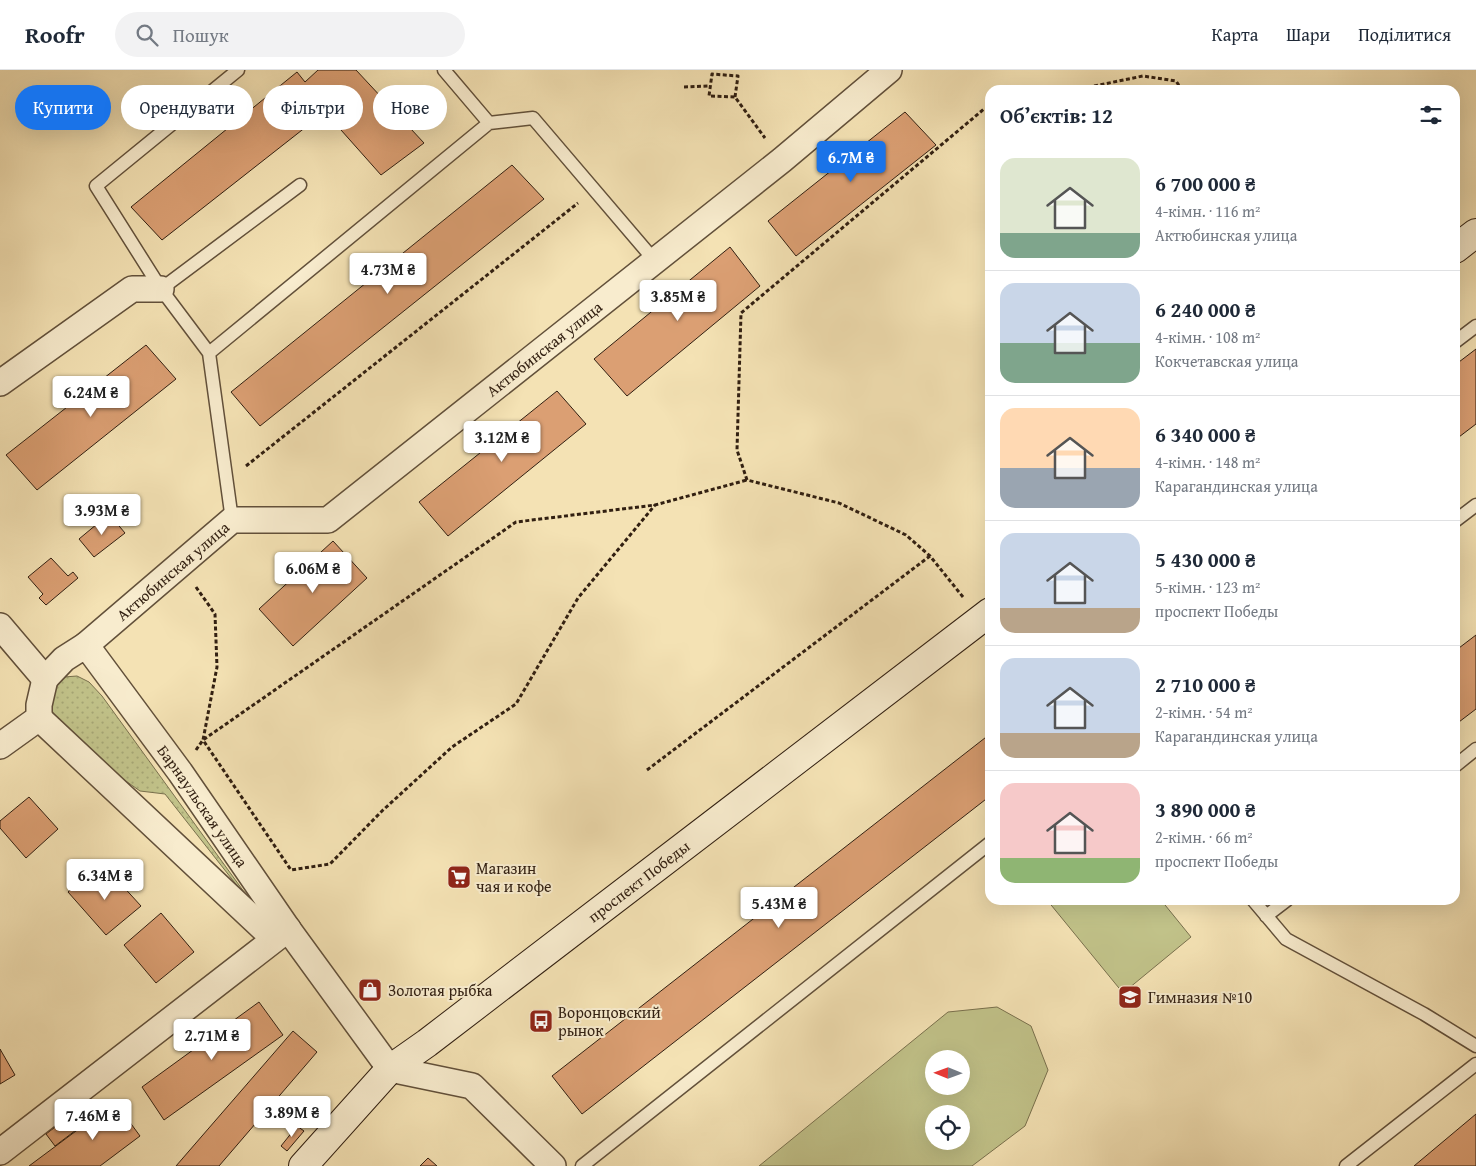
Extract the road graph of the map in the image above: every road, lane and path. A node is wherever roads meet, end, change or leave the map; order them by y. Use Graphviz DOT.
graph roads {
  1 [pos="238,70"];
  2 [pos="444,70"];
  3 [pos="724,70"];
  4 [pos="889,70"];
  5 [pos="724,75"];
  6 [pos="1099,85"];
  7 [pos="1179,85"];
  8 [pos="684,86"];
  9 [pos="710,86"];
  10 [pos="735,97"];
  11 [pos="985,109"];
  12 [pos="489,123"];
  13 [pos="782,160"];
  14 [pos="300,185"];
  15 [pos="594,190"];
  16 [pos="1476,232"];
  17 [pos="1460,245"];
  18 [pos="655,261"];
  19 [pos="161,289"];
  20 [pos="1476,326"];
  21 [pos="1460,338"];
  22 [pos="209,353"];
  23 [pos="0,383"];
  24 [pos="747,480"];
  25 [pos="227,482"];
  26 [pos="1476,504"];
  27 [pos="655,505"];
  28 [pos="1460,517"];
  29 [pos="232,520"];
  30 [pos="930,556"];
  31 [pos="181,565"];
  32 [pos="985,616"];
  33 [pos="0,626"];
  34 [pos="86,645"];
  35 [pos="45,678"];
  36 [pos="39,718"];
  37 [pos="203,740"];
  38 [pos="0,746"];
  39 [pos="1476,749"];
  40 [pos="1460,762"];
  41 [pos="647,770"];
  42 [pos="180,772"];
  43 [pos="985,847"];
  44 [pos="1257,905"];
  45 [pos="1280,905"];
  46 [pos="1266,916"];
  47 [pos="288,929"];
  48 [pos="1476,1046"];
  49 [pos="1476,1064"];
  50 [pos="390,1069"];
  51 [pos="0,1152"];
  52 [pos="303,1166"];
  53 [pos="553,1166"];
  54 [pos="582,1166"];
  55 [pos="1346,1166"];
  1 -- 19 [label="lane"];
  2 -- 12 [label="lane"];
  3 -- 5 [label="path"];
  4 -- 13 [label="street, Актюбинская улица"];
  5 -- 9 [label="path"];
  5 -- 10 [label="path"];
  6 -- 7 [label="path"];
  8 -- 9 [label="path"];
  9 -- 10 [label="path"];
  10 -- 13 [label="path"];
  11 -- 24 [label="path"];
  12 -- 15 [label="lane"];
  12 -- 22 [label="lane"];
  13 -- 18 [label="street, Актюбинская улица"];
  14 -- 19 [label="lane"];
  15 -- 18 [label="lane"];
  15 -- 25 [label="path"];
  16 -- 17 [label="street"];
  18 -- 29 [label="street, Актюбинская улица"];
  19 -- 22 [label="lane"];
  19 -- 23 [label="street"];
  20 -- 21 [label="lane"];
  22 -- 25 [label="lane"];
  24 -- 27 [label="path"];
  24 -- 30 [label="path"];
  25 -- 29 [label="lane"];
  26 -- 28 [label="lane"];
  27 -- 37 [label="path"];
  27 -- 37 [label="path"];
  29 -- 31 [label="street, Актюбинская улица"];
  30 -- 32 [label="path"];
  30 -- 41 [label="path"];
  31 -- 34 [label="street, Актюбинская улица"];
  31 -- 37 [label="path"];
  32 -- 50 [label="street, проспект Победы"];
  33 -- 35 [label="street"];
  34 -- 35 [label="street"];
  34 -- 42 [label="street, Барнаульская улица"];
  35 -- 36 [label="street"];
  36 -- 38 [label="street"];
  36 -- 47 [label="street"];
  37 -- 42 [label="path"];
  39 -- 40 [label="lane"];
  42 -- 47 [label="street, Барнаульская улица"];
  43 -- 54 [label="lane"];
  44 -- 46 [label="lane"];
  45 -- 46 [label="lane"];
  46 -- 48 [label="lane"];
  47 -- 50 [label="street, Барнаульская улица"];
  47 -- 51 [label="street"];
  49 -- 55 [label="lane"];
  50 -- 52 [label="street, проспект Победы"];
  50 -- 53 [label="street"];
}
